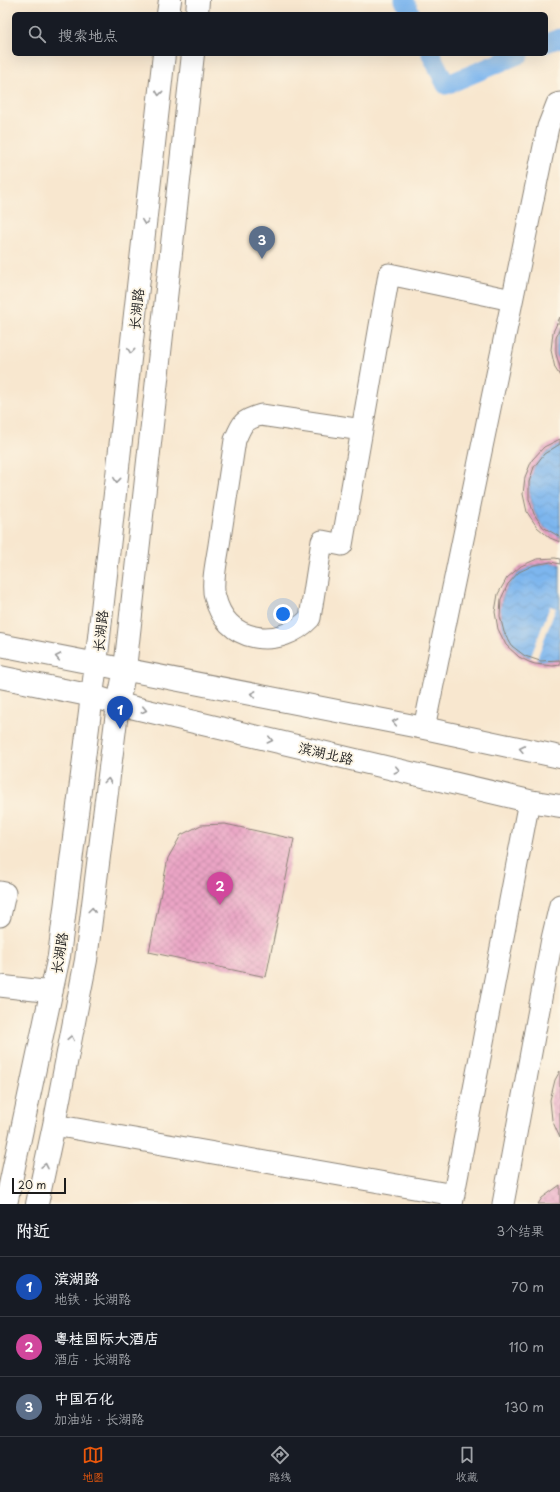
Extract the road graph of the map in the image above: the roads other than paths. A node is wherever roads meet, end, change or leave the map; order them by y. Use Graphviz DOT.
graph roads {
  1 [pos="170,0"];
  2 [pos="198,0"];
  3 [pos="168,12"];
  4 [pos="197,12"];
  5 [pos="164,56"];
  6 [pos="193,56"];
  7 [pos="560,103"];
  8 [pos="512,300"];
  9 [pos="362,430"];
  10 [pos="0,645"];
  11 [pos="96,664"];
  12 [pos="125,669"];
  13 [pos="0,677"];
  14 [pos="93,696"];
  15 [pos="118,704"];
  16 [pos="424,728"];
  17 [pos="560,757"];
  18 [pos="529,801"];
  19 [pos="560,806"];
  20 [pos="0,892"];
  21 [pos="560,904"];
  22 [pos="0,916"];
  23 [pos="556,940"];
  24 [pos="0,986"];
  25 [pos="52,992"];
  26 [pos="54,1125"];
  27 [pos="453,1200"];
  28 [pos="6,1204"];
  29 [pos="37,1204"];
  30 [pos="503,1204"];
  1 -- 3 [label="main road"];
  2 -- 4 [label="main road"];
  5 -- 11 [label="main road, 长湖路, one-way"];
  6 -- 12 [label="main road, 长湖路"];
  7 -- 8 [label="street"];
  8 -- 9 [label="street"];
  8 -- 16 [label="street"];
  9 -- 9 [label="street"];
  11 -- 10 [label="main road, one-way"];
  11 -- 12 [label="main road"];
  11 -- 14 [label="main road, 长湖路"];
  12 -- 15 [label="main road, 长湖路"];
  16 -- 12 [label="main road, one-way"];
  13 -- 14 [label="main road, 滨湖北路"];
  14 -- 15 [label="main road, 滨湖北路"];
  14 -- 25 [label="main road, 长湖路"];
  15 -- 18 [label="main road, 滨湖北路, one-way"];
  26 -- 15 [label="main road, 长湖路, one-way"];
  17 -- 16 [label="main road, one-way"];
  18 -- 19 [label="main road, 滨湖北路"];
  18 -- 27 [label="street"];
  20 -- 22 [label="street"];
  21 -- 23 [label="street"];
  23 -- 30 [label="street"];
  24 -- 25 [label="street"];
  25 -- 28 [label="main road, 长湖路"];
  26 -- 27 [label="street"];
  29 -- 26 [label="main road, 长湖路, one-way"];
}
